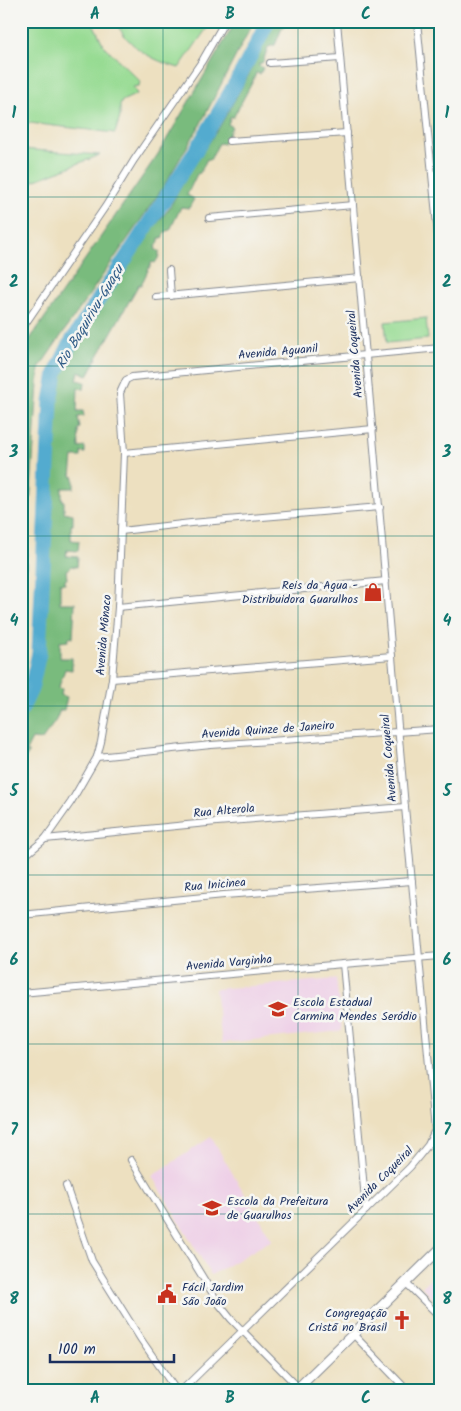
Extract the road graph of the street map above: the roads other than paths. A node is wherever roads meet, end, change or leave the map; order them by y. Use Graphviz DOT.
graph roads {
  1 [pos="224,21"];
  2 [pos="337,21"];
  3 [pos="417,21"];
  4 [pos="340,58"];
  5 [pos="270,63"];
  6 [pos="347,133"];
  7 [pos="229,141"];
  8 [pos="353,205"];
  9 [pos="209,218"];
  10 [pos="440,256"];
  11 [pos="169,270"];
  12 [pos="360,278"];
  13 [pos="171,296"];
  14 [pos="156,297"];
  15 [pos="21,330"];
  16 [pos="440,348"];
  17 [pos="367,355"];
  18 [pos="122,386"];
  19 [pos="374,429"];
  20 [pos="124,453"];
  21 [pos="380,507"];
  22 [pos="121,531"];
  23 [pos="386,581"];
  24 [pos="118,607"];
  25 [pos="392,656"];
  26 [pos="112,679"];
  27 [pos="440,729"];
  28 [pos="398,732"];
  29 [pos="97,757"];
  30 [pos="405,808"];
  31 [pos="45,839"];
  32 [pos="21,859"];
  33 [pos="412,880"];
  34 [pos="21,915"];
  35 [pos="440,956"];
  36 [pos="419,958"];
  37 [pos="343,964"];
  38 [pos="21,993"];
  39 [pos="131,1160"];
  40 [pos="66,1186"];
  41 [pos="366,1210"];
  42 [pos="440,1249"];
  43 [pos="406,1283"];
  44 [pos="440,1318"];
  45 [pos="242,1330"];
  46 [pos="353,1334"];
  47 [pos="298,1389"];
  48 [pos="176,1390"];
  49 [pos="182,1390"];
  50 [pos="407,1390"];
  1 -- 15 [label="street"];
  2 -- 4 [label="street, Avenida Coqueiral"];
  3 -- 10 [label="street"];
  4 -- 5 [label="street"];
  4 -- 6 [label="street, Avenida Coqueiral"];
  6 -- 7 [label="street"];
  6 -- 8 [label="street, Avenida Coqueiral"];
  8 -- 9 [label="street"];
  8 -- 12 [label="street, Avenida Coqueiral"];
  11 -- 13 [label="street"];
  12 -- 13 [label="street"];
  12 -- 17 [label="street, Avenida Coqueiral"];
  13 -- 14 [label="street"];
  16 -- 17 [label="street, Avenida Aguanil"];
  17 -- 18 [label="street, Avenida Aguanil"];
  17 -- 19 [label="street, Avenida Coqueiral"];
  18 -- 20 [label="street, Avenida Mônaco"];
  19 -- 20 [label="street"];
  19 -- 21 [label="street, Avenida Coqueiral"];
  20 -- 22 [label="street, Avenida Mônaco"];
  21 -- 22 [label="street"];
  21 -- 23 [label="street, Avenida Coqueiral"];
  22 -- 24 [label="street, Avenida Mônaco"];
  23 -- 24 [label="street"];
  23 -- 25 [label="street, Avenida Coqueiral"];
  24 -- 26 [label="street, Avenida Mônaco"];
  25 -- 26 [label="street"];
  25 -- 28 [label="street, Avenida Coqueiral"];
  26 -- 29 [label="street, Avenida Mônaco"];
  27 -- 28 [label="street, Avenida Quinze de Janeiro"];
  28 -- 29 [label="street, Avenida Quinze de Janeiro"];
  28 -- 30 [label="street, Avenida Coqueiral"];
  29 -- 31 [label="street, Avenida Mônaco"];
  30 -- 31 [label="street, Rua Alterola"];
  30 -- 33 [label="street, Avenida Coqueiral"];
  31 -- 32 [label="street, Avenida Mônaco"];
  33 -- 34 [label="street, Rua Inicinea"];
  33 -- 36 [label="street, Avenida Coqueiral"];
  35 -- 36 [label="street, Avenida Varginha"];
  36 -- 37 [label="street, Avenida Varginha"];
  36 -- 41 [label="street, Avenida Coqueiral"];
  37 -- 38 [label="street, Avenida Varginha"];
  37 -- 41 [label="street"];
  39 -- 45 [label="street"];
  40 -- 48 [label="street"];
  41 -- 45 [label="street, Avenida Coqueiral"];
  42 -- 43 [label="main road"];
  43 -- 44 [label="street"];
  43 -- 46 [label="main road"];
  45 -- 47 [label="street"];
  45 -- 49 [label="street, Avenida Coqueiral"];
  46 -- 47 [label="main road"];
  46 -- 50 [label="street"];
}
